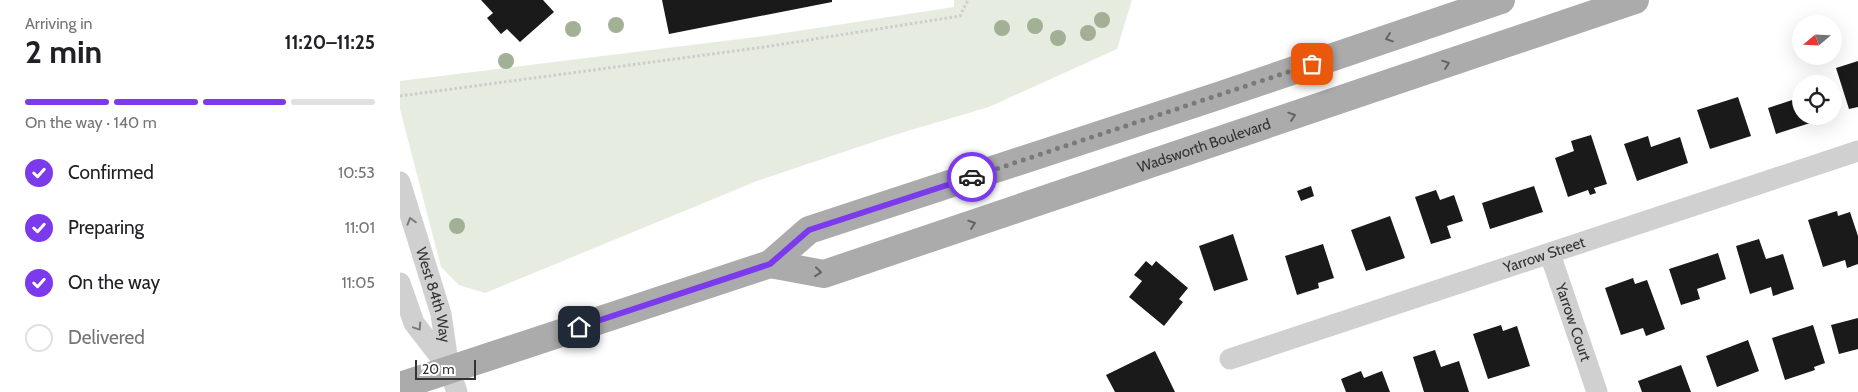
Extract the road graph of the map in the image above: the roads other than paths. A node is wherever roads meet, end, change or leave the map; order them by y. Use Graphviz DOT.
graph roads {
  1 [pos="1501,0"];
  2 [pos="1635,0"];
  3 [pos="1858,151"];
  4 [pos="400,182"];
  5 [pos="1550,254"];
  6 [pos="770,264"];
  7 [pos="400,282"];
  8 [pos="1230,359"];
  9 [pos="453,381"];
  10 [pos="400,386"];
  11 [pos="1597,392"];
  1 -- 6 [label="main road, Wadsworth Boulevard, one-way"];
  6 -- 2 [label="main road, Wadsworth Boulevard, one-way"];
  3 -- 5 [label="street, Yarrow Street"];
  9 -- 4 [label="street, West 84th Way, one-way"];
  5 -- 8 [label="street, Yarrow Street"];
  5 -- 11 [label="street, Yarrow Court"];
  6 -- 9 [label="main road, Wadsworth Boulevard"];
  7 -- 9 [label="street, West 84th Way, one-way"];
  9 -- 10 [label="main road, Wadsworth Boulevard"];
}
